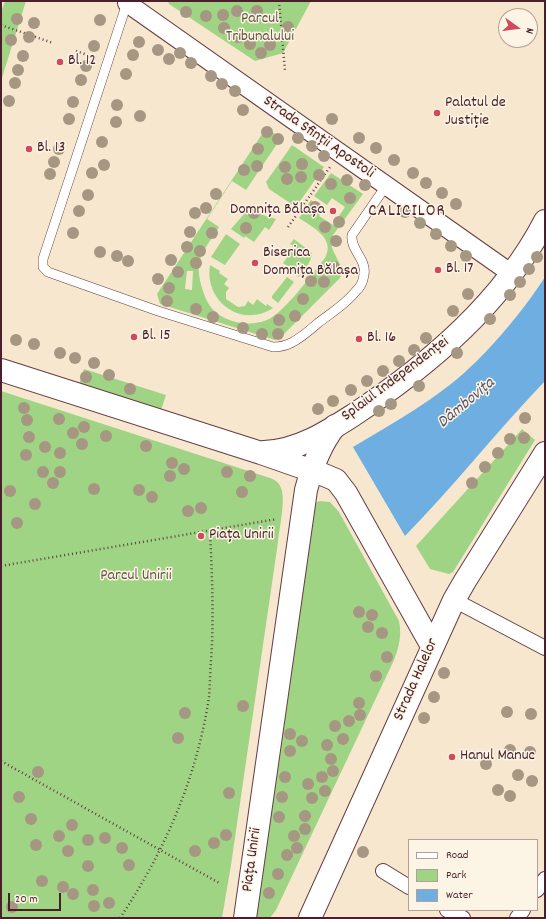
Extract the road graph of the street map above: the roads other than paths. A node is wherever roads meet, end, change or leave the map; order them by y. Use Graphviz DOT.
graph roads {
  1 [pos="127,2"];
  2 [pos="386,186"];
  3 [pos="545,221"];
  4 [pos="512,274"];
  5 [pos="1,370"];
  6 [pos="335,426"];
  7 [pos="260,453"];
  8 [pos="545,453"];
  9 [pos="311,470"];
  10 [pos="454,600"];
  11 [pos="432,646"];
  12 [pos="545,648"];
  13 [pos="383,871"];
  14 [pos="545,879"];
  15 [pos="408,886"];
  16 [pos="538,889"];
  17 [pos="449,911"];
  18 [pos="245,918"];
  19 [pos="310,918"];
  20 [pos="464,918"];
  1 -- 2 [label="street, Strada Sfinții Apostoli"];
  1 -- 2 [label="lane"];
  2 -- 4 [label="street, Strada Sfinții Apostoli"];
  3 -- 4 [label="main road, Splaiul Independenței"];
  4 -- 6 [label="main road, Splaiul Independenței"];
  5 -- 7 [label="main road"];
  6 -- 7 [label="main road, Splaiul Independenței"];
  6 -- 9 [label="main road, Splaiul Independenței"];
  7 -- 9 [label="main road"];
  8 -- 10 [label="main road, Strada Halelor"];
  9 -- 11 [label="main road"];
  9 -- 18 [label="main road, Piața Unirii"];
  10 -- 11 [label="main road, Strada Halelor"];
  10 -- 12 [label="street"];
  11 -- 19 [label="main road, Strada Halelor"];
  13 -- 15 [label="street"];
  14 -- 16 [label="street"];
  17 -- 20 [label="street"];
}
